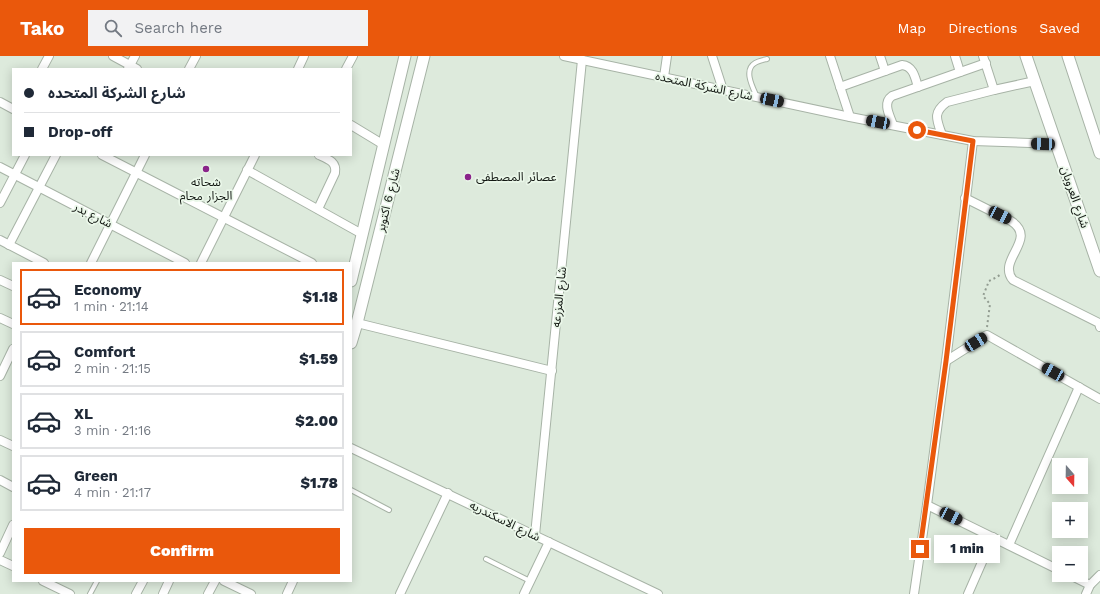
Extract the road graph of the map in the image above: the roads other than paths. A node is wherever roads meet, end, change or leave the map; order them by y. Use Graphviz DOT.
graph roads {
  1 [pos="49,56"];
  2 [pos="113,56"];
  3 [pos="135,56"];
  4 [pos="196,56"];
  5 [pos="304,56"];
  6 [pos="353,56"];
  7 [pos="405,56"];
  8 [pos="424,56"];
  9 [pos="564,56"];
  10 [pos="667,56"];
  11 [pos="712,56"];
  12 [pos="830,56"];
  13 [pos="880,56"];
  14 [pos="955,56"];
  15 [pos="1026,56"];
  16 [pos="1068,56"];
  17 [pos="767,59"];
  18 [pos="582,60"];
  19 [pos="984,60"];
  20 [pos="43,68"];
  21 [pos="132,68"];
  22 [pos="190,68"];
  23 [pos="298,68"];
  24 [pos="347,68"];
  25 [pos="885,71"];
  26 [pos="960,72"];
  27 [pos="664,77"];
  28 [pos="1035,81"];
  29 [pos="840,87"];
  30 [pos="918,87"];
  31 [pos="723,90"];
  32 [pos="994,90"];
  33 [pos="757,97"];
  34 [pos="0,102"];
  35 [pos="12,108"];
  36 [pos="850,117"];
  37 [pos="893,125"];
  38 [pos="352,126"];
  39 [pos="942,135"];
  40 [pos="973,141"];
  41 [pos="1057,144"];
  42 [pos="384,145"];
  43 [pos="1100,153"];
  44 [pos="24,156"];
  45 [pos="55,156"];
  46 [pos="104,156"];
  47 [pos="144,156"];
  48 [pos="254,156"];
  49 [pos="321,156"];
  50 [pos="0,167"];
  51 [pos="247,170"];
  52 [pos="136,173"];
  53 [pos="15,175"];
  54 [pos="39,187"];
  55 [pos="965,198"];
  56 [pos="0,203"];
  57 [pos="318,209"];
  58 [pos="224,218"];
  59 [pos="110,224"];
  60 [pos="362,234"];
  61 [pos="0,240"];
  62 [pos="9,245"];
  63 [pos="42,262"];
  64 [pos="91,262"];
  65 [pos="183,262"];
  66 [pos="202,262"];
  67 [pos="310,262"];
  68 [pos="1100,271"];
  69 [pos="352,276"];
  70 [pos="0,280"];
  71 [pos="12,286"];
  72 [pos="0,318"];
  73 [pos="357,323"];
  74 [pos="12,324"];
  75 [pos="1100,327"];
  76 [pos="352,340"];
  77 [pos="12,351"];
  78 [pos="946,361"];
  79 [pos="552,371"];
  80 [pos="0,376"];
  81 [pos="1079,387"];
  82 [pos="1100,399"];
  83 [pos="0,440"];
  84 [pos="12,446"];
  85 [pos="352,451"];
  86 [pos="0,480"];
  87 [pos="12,486"];
  88 [pos="352,491"];
  89 [pos="448,493"];
  90 [pos="927,505"];
  91 [pos="389,510"];
  92 [pos="535,535"];
  93 [pos="11,537"];
  94 [pos="993,537"];
  95 [pos="549,542"];
  96 [pos="1009,545"];
  97 [pos="0,553"];
  98 [pos="486,559"];
  99 [pos="0,560"];
  100 [pos="12,566"];
  101 [pos="1052,566"];
  102 [pos="1100,574"];
  103 [pos="45,582"];
  104 [pos="96,582"];
  105 [pos="142,582"];
  106 [pos="169,582"];
  107 [pos="214,582"];
  108 [pos="226,582"];
  109 [pos="293,582"];
  110 [pos="530,582"];
  111 [pos="1084,582"];
  112 [pos="1090,585"];
  113 [pos="70,594"];
  114 [pos="90,594"];
  115 [pos="136,594"];
  116 [pos="163,594"];
  117 [pos="208,594"];
  118 [pos="251,594"];
  119 [pos="287,594"];
  120 [pos="400,594"];
  121 [pos="524,594"];
  122 [pos="658,594"];
  123 [pos="914,594"];
  124 [pos="968,594"];
  125 [pos="1086,594"];
  1 -- 20 [label="street"];
  2 -- 21 [label="street"];
  3 -- 21 [label="street"];
  4 -- 22 [label="street"];
  5 -- 23 [label="street"];
  6 -- 24 [label="street"];
  7 -- 42 [label="street, شارع 6 اكتوبر"];
  8 -- 73 [label="street, شارع 6 اكتوبر"];
  9 -- 18 [label="street, شارع الشركة المتحده"];
  10 -- 27 [label="street"];
  11 -- 31 [label="street"];
  12 -- 29 [label="street"];
  13 -- 25 [label="street"];
  14 -- 26 [label="street"];
  15 -- 28 [label="street, شارع العروبان"];
  16 -- 43 [label="street"];
  17 -- 33 [label="lane"];
  18 -- 27 [label="street, شارع الشركة المتحده"];
  18 -- 79 [label="street, شارع المزرعه"];
  19 -- 26 [label="street"];
  19 -- 32 [label="street"];
  25 -- 29 [label="street"];
  25 -- 30 [label="street"];
  26 -- 30 [label="street"];
  27 -- 31 [label="street, شارع الشركة المتحده"];
  28 -- 32 [label="street"];
  28 -- 41 [label="street, شارع العروبان"];
  29 -- 36 [label="street"];
  30 -- 37 [label="street"];
  31 -- 33 [label="street, شارع الشركة المتحده"];
  32 -- 39 [label="street"];
  33 -- 36 [label="street, شارع الشركة المتحده"];
  34 -- 35 [label="street"];
  36 -- 37 [label="street, شارع الشركة المتحده"];
  37 -- 39 [label="street, شارع الشركة المتحده"];
  38 -- 42 [label="street"];
  39 -- 40 [label="street, شارع الشركة المتحده"];
  40 -- 41 [label="street, شارع الشركة المتحده"];
  40 -- 55 [label="street"];
  41 -- 68 [label="street, شارع العروبان"];
  42 -- 60 [label="street, شارع 6 اكتوبر"];
  44 -- 53 [label="street"];
  45 -- 54 [label="street"];
  46 -- 52 [label="street"];
  47 -- 52 [label="street"];
  48 -- 51 [label="street"];
  49 -- 57 [label="street"];
  50 -- 53 [label="street, شارع بدر"];
  51 -- 57 [label="street"];
  51 -- 58 [label="street"];
  52 -- 58 [label="street"];
  52 -- 59 [label="street"];
  53 -- 54 [label="street, شارع بدر"];
  53 -- 56 [label="street"];
  54 -- 59 [label="street, شارع بدر"];
  54 -- 62 [label="street"];
  55 -- 75 [label="street"];
  55 -- 78 [label="street"];
  57 -- 60 [label="street"];
  58 -- 66 [label="street"];
  58 -- 67 [label="street"];
  59 -- 64 [label="street"];
  59 -- 65 [label="street, شارع بدر"];
  60 -- 69 [label="street, شارع 6 اكتوبر"];
  61 -- 62 [label="street"];
  62 -- 63 [label="street"];
  70 -- 71 [label="street"];
  72 -- 74 [label="street"];
  73 -- 76 [label="street, شارع 6 اكتوبر"];
  73 -- 79 [label="street"];
  77 -- 80 [label="street"];
  78 -- 81 [label="street"];
  78 -- 90 [label="street"];
  79 -- 92 [label="street, شارع المزرعه"];
  81 -- 82 [label="street"];
  81 -- 96 [label="street"];
  83 -- 84 [label="street"];
  85 -- 89 [label="street, شارع الاسكندريه"];
  86 -- 87 [label="street"];
  88 -- 91 [label="lane"];
  89 -- 92 [label="street, شارع الاسكندريه"];
  89 -- 120 [label="street"];
  90 -- 94 [label="street"];
  90 -- 123 [label="street"];
  92 -- 95 [label="street, شارع الاسكندريه"];
  93 -- 97 [label="street"];
  94 -- 96 [label="street"];
  94 -- 124 [label="street"];
  95 -- 110 [label="street"];
  95 -- 122 [label="street, شارع الاسكندريه"];
  96 -- 101 [label="street"];
  98 -- 110 [label="lane"];
  99 -- 100 [label="street"];
  102 -- 112 [label="street"];
  103 -- 113 [label="street"];
  104 -- 114 [label="lane"];
  105 -- 115 [label="street"];
  106 -- 116 [label="street"];
  107 -- 117 [label="street"];
  108 -- 118 [label="street"];
  109 -- 119 [label="street"];
  110 -- 121 [label="street"];
  111 -- 112 [label="street"];
  112 -- 125 [label="street"];
}
